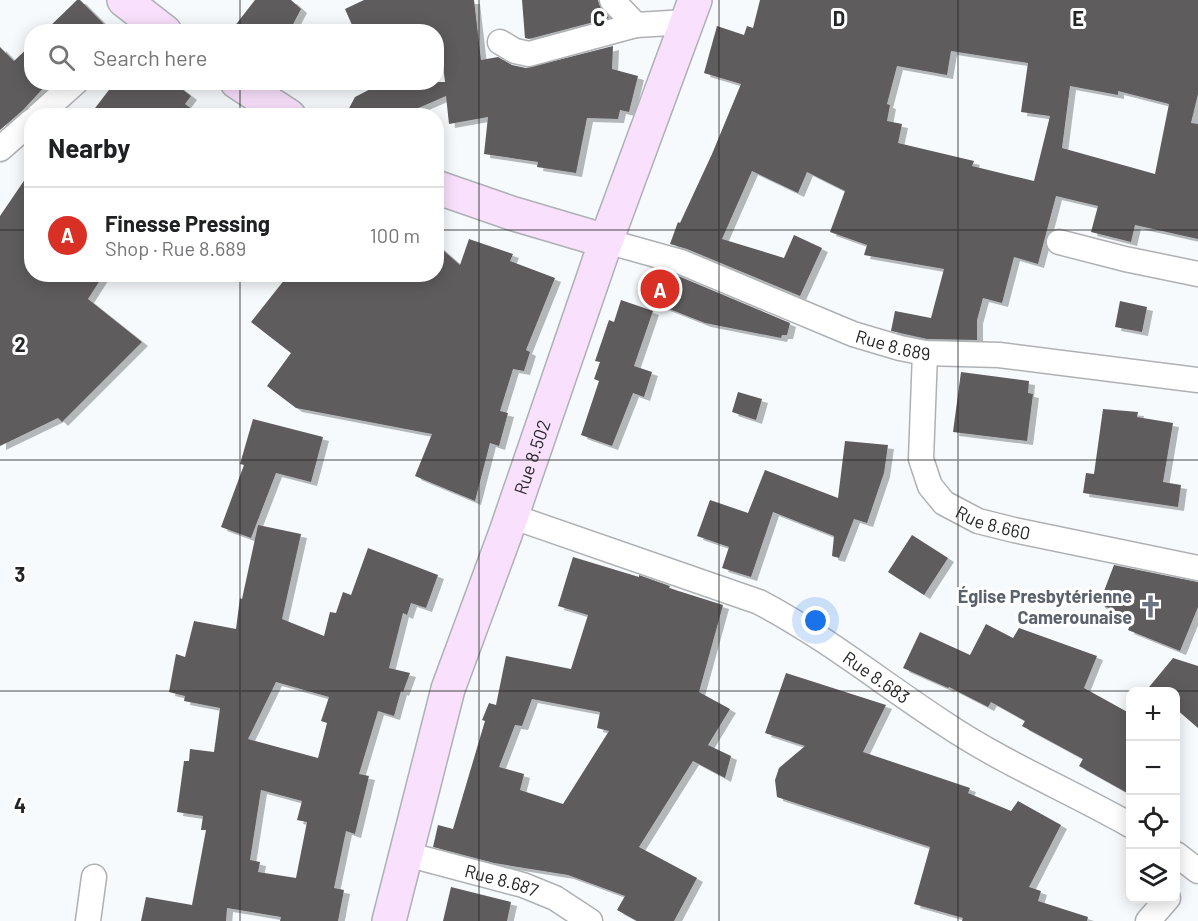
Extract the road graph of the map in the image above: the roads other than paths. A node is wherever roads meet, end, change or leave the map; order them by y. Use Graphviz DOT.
graph roads {
  1 [pos="612,0"];
  2 [pos="691,11"];
  3 [pos="636,25"];
  4 [pos="500,42"];
  5 [pos="67,90"];
  6 [pos="249,90"];
  7 [pos="47,108"];
  8 [pos="277,108"];
  9 [pos="24,128"];
  10 [pos="0,149"];
  11 [pos="444,190"];
  12 [pos="606,241"];
  13 [pos="1059,242"];
  14 [pos="1198,274"];
  15 [pos="925,353"];
  16 [pos="1198,380"];
  17 [pos="511,516"];
  18 [pos="1198,568"];
  19 [pos="1126,822"];
  20 [pos="406,854"];
  21 [pos="1180,857"];
  22 [pos="1198,873"];
  23 [pos="94,878"];
  24 [pos="1180,888"];
  25 [pos="1164,903"];
  26 [pos="88,921"];
  27 [pos="389,921"];
  28 [pos="590,921"];
  29 [pos="1148,921"];
  1 -- 3 [label="street"];
  2 -- 3 [label="street"];
  2 -- 12 [label="main road, Rue 8.502"];
  3 -- 4 [label="street"];
  5 -- 7 [label="street"];
  6 -- 8 [label="main road"];
  9 -- 10 [label="street"];
  11 -- 12 [label="main road"];
  12 -- 15 [label="street, Rue 8.689"];
  12 -- 17 [label="main road, Rue 8.502"];
  13 -- 14 [label="street"];
  15 -- 16 [label="street, Rue 8.689"];
  15 -- 18 [label="street, Rue 8.660"];
  17 -- 19 [label="street, Rue 8.683"];
  17 -- 20 [label="main road, Rue 8.502"];
  20 -- 27 [label="main road, Rue 8.502"];
  20 -- 28 [label="street, Rue 8.687"];
  21 -- 22 [label="street"];
  22 -- 24 [label="street"];
  23 -- 26 [label="street"];
  25 -- 29 [label="street"];
}
